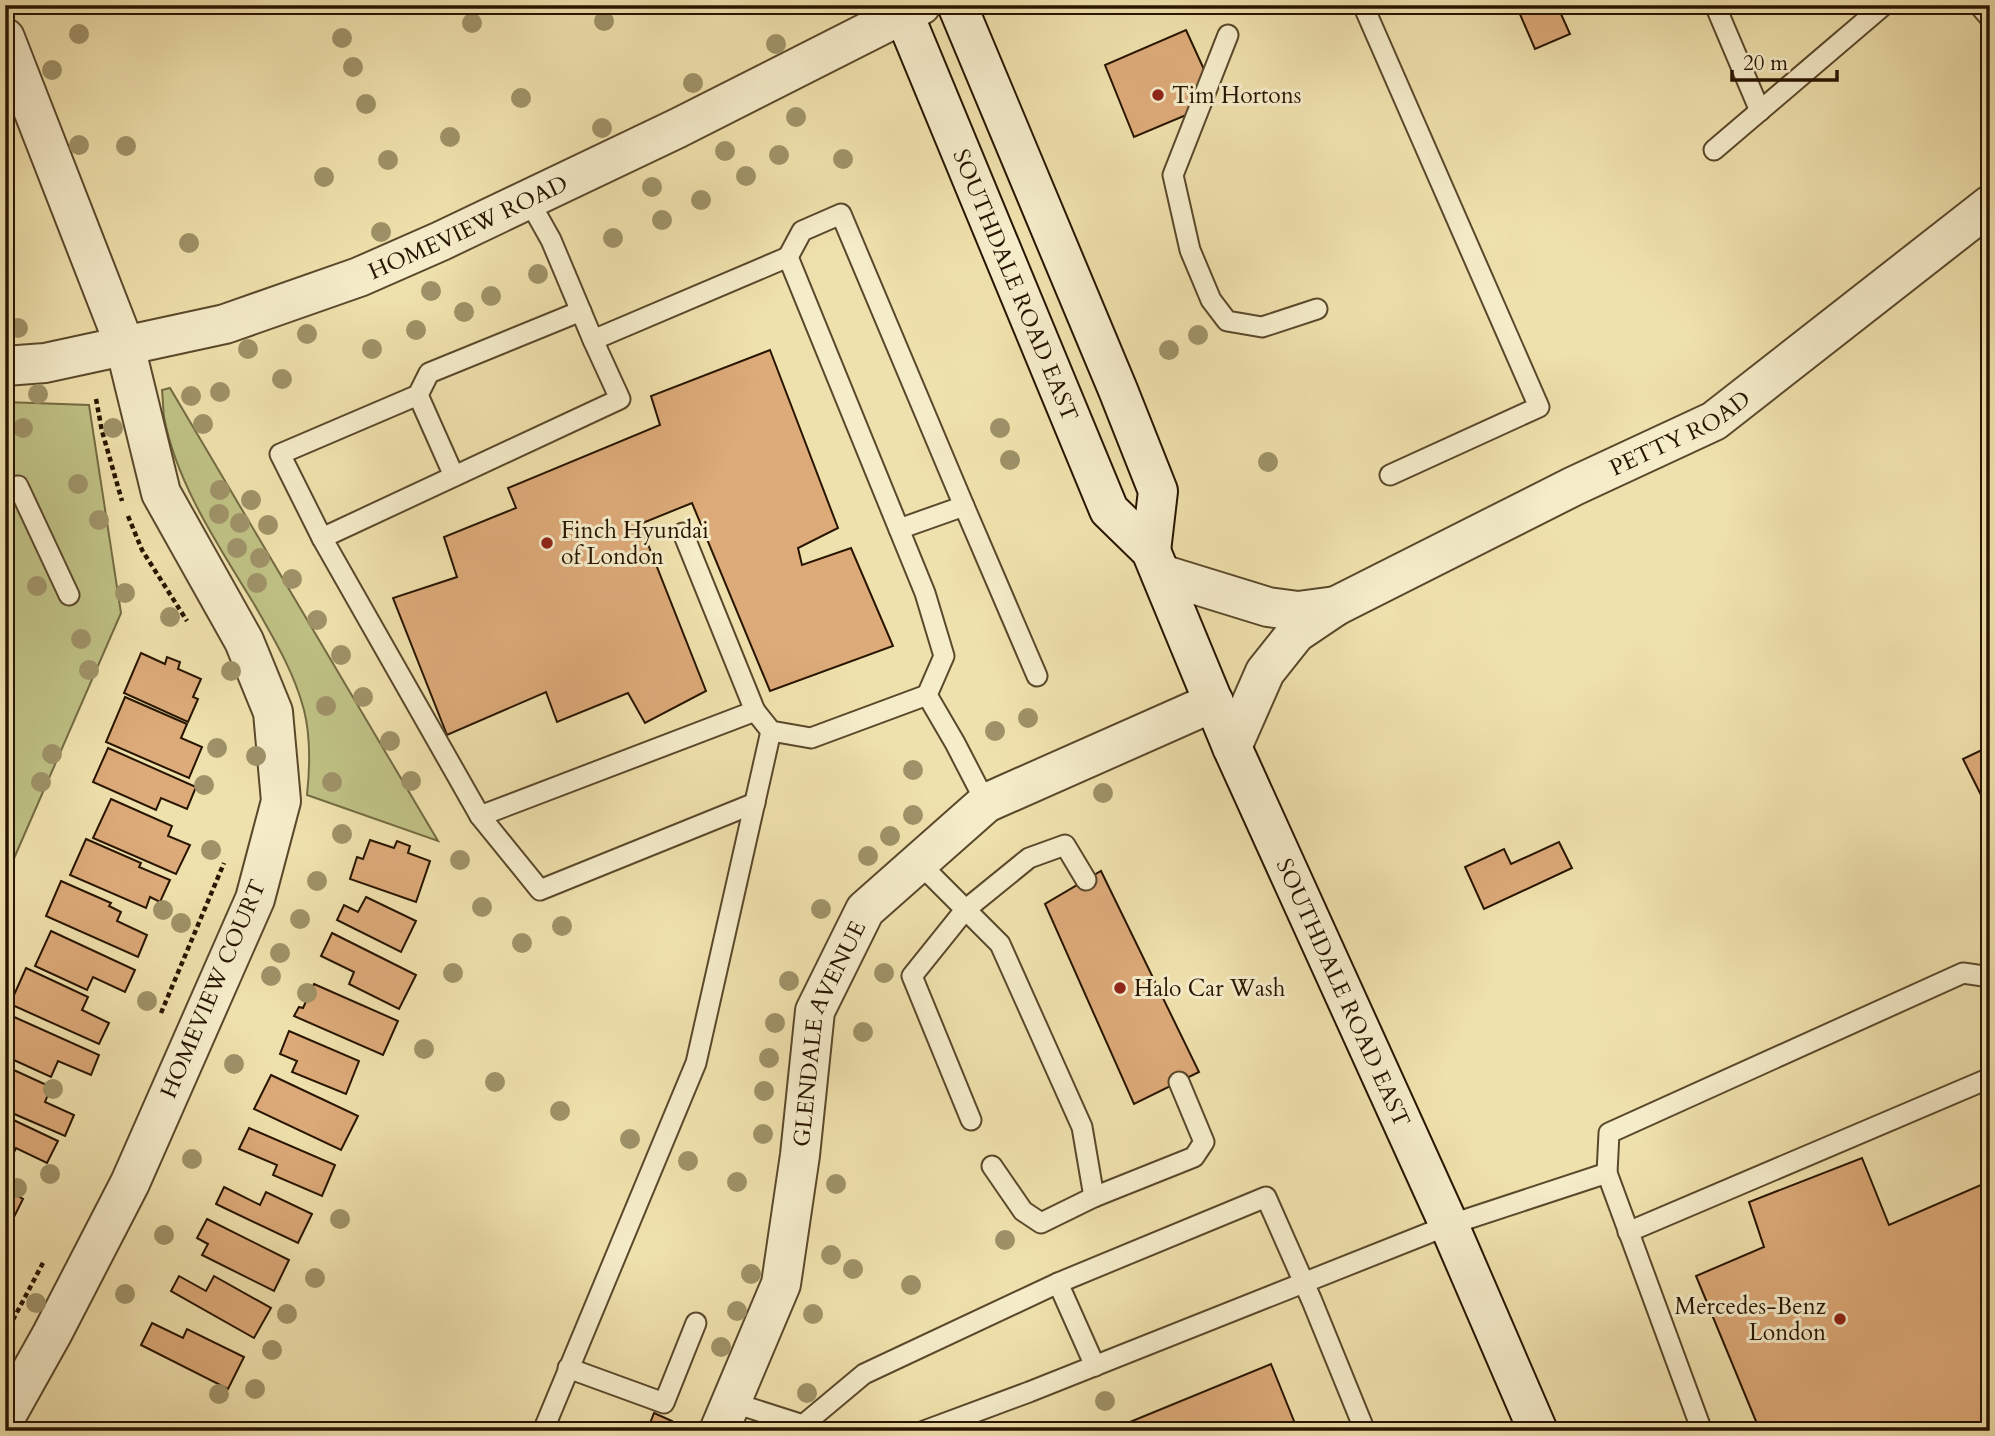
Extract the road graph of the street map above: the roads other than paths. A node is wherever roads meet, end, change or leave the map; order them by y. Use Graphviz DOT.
graph roads {
  1 [pos="957,5"];
  2 [pos="1363,5"];
  3 [pos="1715,5"];
  4 [pos="1884,5"];
  5 [pos="1979,5"];
  6 [pos="908,8"];
  7 [pos="1990,18"];
  8 [pos="1228,35"];
  9 [pos="5,38"];
  10 [pos="1760,111"];
  11 [pos="1714,150"];
  12 [pos="528,199"];
  13 [pos="1990,205"];
  14 [pos="788,257"];
  15 [pos="1317,309"];
  16 [pos="581,311"];
  17 [pos="593,340"];
  18 [pos="125,346"];
  19 [pos="5,366"];
  20 [pos="418,395"];
  21 [pos="1390,475"];
  22 [pos="454,476"];
  23 [pos="5,487"];
  24 [pos="964,506"];
  25 [pos="899,529"];
  26 [pos="683,533"];
  27 [pos="323,538"];
  28 [pos="1156,563"];
  29 [pos="69,595"];
  30 [pos="1336,606"];
  31 [pos="1037,676"];
  32 [pos="927,695"];
  33 [pos="1214,702"];
  34 [pos="755,711"];
  35 [pos="771,731"];
  36 [pos="1232,747"];
  37 [pos="755,803"];
  38 [pos="986,803"];
  39 [pos="480,816"];
  40 [pos="918,862"];
  41 [pos="1086,880"];
  42 [pos="965,910"];
  43 [pos="1990,977"];
  44 [pos="1990,1078"];
  45 [pos="1179,1082"];
  46 [pos="971,1120"];
  47 [pos="992,1166"];
  48 [pos="1607,1173"];
  49 [pos="1094,1197"];
  50 [pos="1449,1225"];
  51 [pos="1628,1232"];
  52 [pos="1058,1283"];
  53 [pos="1304,1283"];
  54 [pos="696,1323"];
  55 [pos="1095,1366"];
  56 [pos="568,1368"];
  57 [pos="725,1417"];
  58 [pos="5,1418"];
  59 [pos="803,1428"];
  60 [pos="542,1431"];
  61 [pos="924,1431"];
  62 [pos="1365,1431"];
  63 [pos="1538,1431"];
  64 [pos="1702,1431"];
  1 -- 28 [label="street, SOUTHDALE ROAD EAST"];
  2 -- 21 [label="lane"];
  3 -- 10 [label="lane"];
  4 -- 10 [label="lane"];
  5 -- 7 [label="lane"];
  6 -- 12 [label="street, HOMEVIEW ROAD"];
  6 -- 28 [label="street, SOUTHDALE ROAD EAST"];
  8 -- 15 [label="lane"];
  9 -- 18 [label="street, HOMEVIEW COURT"];
  10 -- 11 [label="lane"];
  12 -- 16 [label="lane"];
  12 -- 18 [label="street, HOMEVIEW ROAD"];
  13 -- 30 [label="street, PETTY ROAD"];
  14 -- 17 [label="lane"];
  14 -- 24 [label="lane"];
  14 -- 25 [label="lane"];
  16 -- 17 [label="lane"];
  16 -- 20 [label="lane"];
  17 -- 22 [label="lane"];
  18 -- 19 [label="street, HOMEVIEW ROAD"];
  18 -- 58 [label="street, HOMEVIEW COURT"];
  20 -- 22 [label="lane"];
  20 -- 27 [label="lane"];
  22 -- 27 [label="lane"];
  23 -- 29 [label="lane"];
  24 -- 25 [label="lane"];
  24 -- 31 [label="lane"];
  25 -- 32 [label="lane"];
  26 -- 34 [label="lane"];
  27 -- 39 [label="lane"];
  28 -- 30 [label="street, PETTY ROAD"];
  28 -- 33 [label="street, SOUTHDALE ROAD EAST"];
  30 -- 36 [label="street, PETTY ROAD"];
  32 -- 35 [label="lane"];
  32 -- 38 [label="lane"];
  33 -- 36 [label="street, SOUTHDALE ROAD EAST"];
  33 -- 38 [label="street, GLENDALE AVENUE"];
  34 -- 35 [label="lane"];
  34 -- 39 [label="lane"];
  35 -- 37 [label="lane"];
  36 -- 50 [label="street, SOUTHDALE ROAD EAST"];
  37 -- 39 [label="lane"];
  37 -- 56 [label="lane"];
  38 -- 40 [label="street, GLENDALE AVENUE"];
  40 -- 42 [label="lane"];
  40 -- 57 [label="street, GLENDALE AVENUE"];
  41 -- 42 [label="lane"];
  42 -- 46 [label="lane"];
  42 -- 49 [label="lane"];
  43 -- 48 [label="lane"];
  44 -- 51 [label="lane"];
  45 -- 49 [label="lane"];
  47 -- 49 [label="lane"];
  48 -- 50 [label="lane"];
  48 -- 51 [label="lane"];
  50 -- 53 [label="lane"];
  50 -- 63 [label="street, SOUTHDALE ROAD EAST"];
  51 -- 64 [label="lane"];
  52 -- 53 [label="lane"];
  52 -- 55 [label="lane"];
  52 -- 59 [label="lane"];
  53 -- 55 [label="lane"];
  53 -- 62 [label="lane"];
  54 -- 56 [label="lane"];
  55 -- 61 [label="lane"];
  56 -- 60 [label="lane"];
  57 -- 59 [label="lane"];
}
